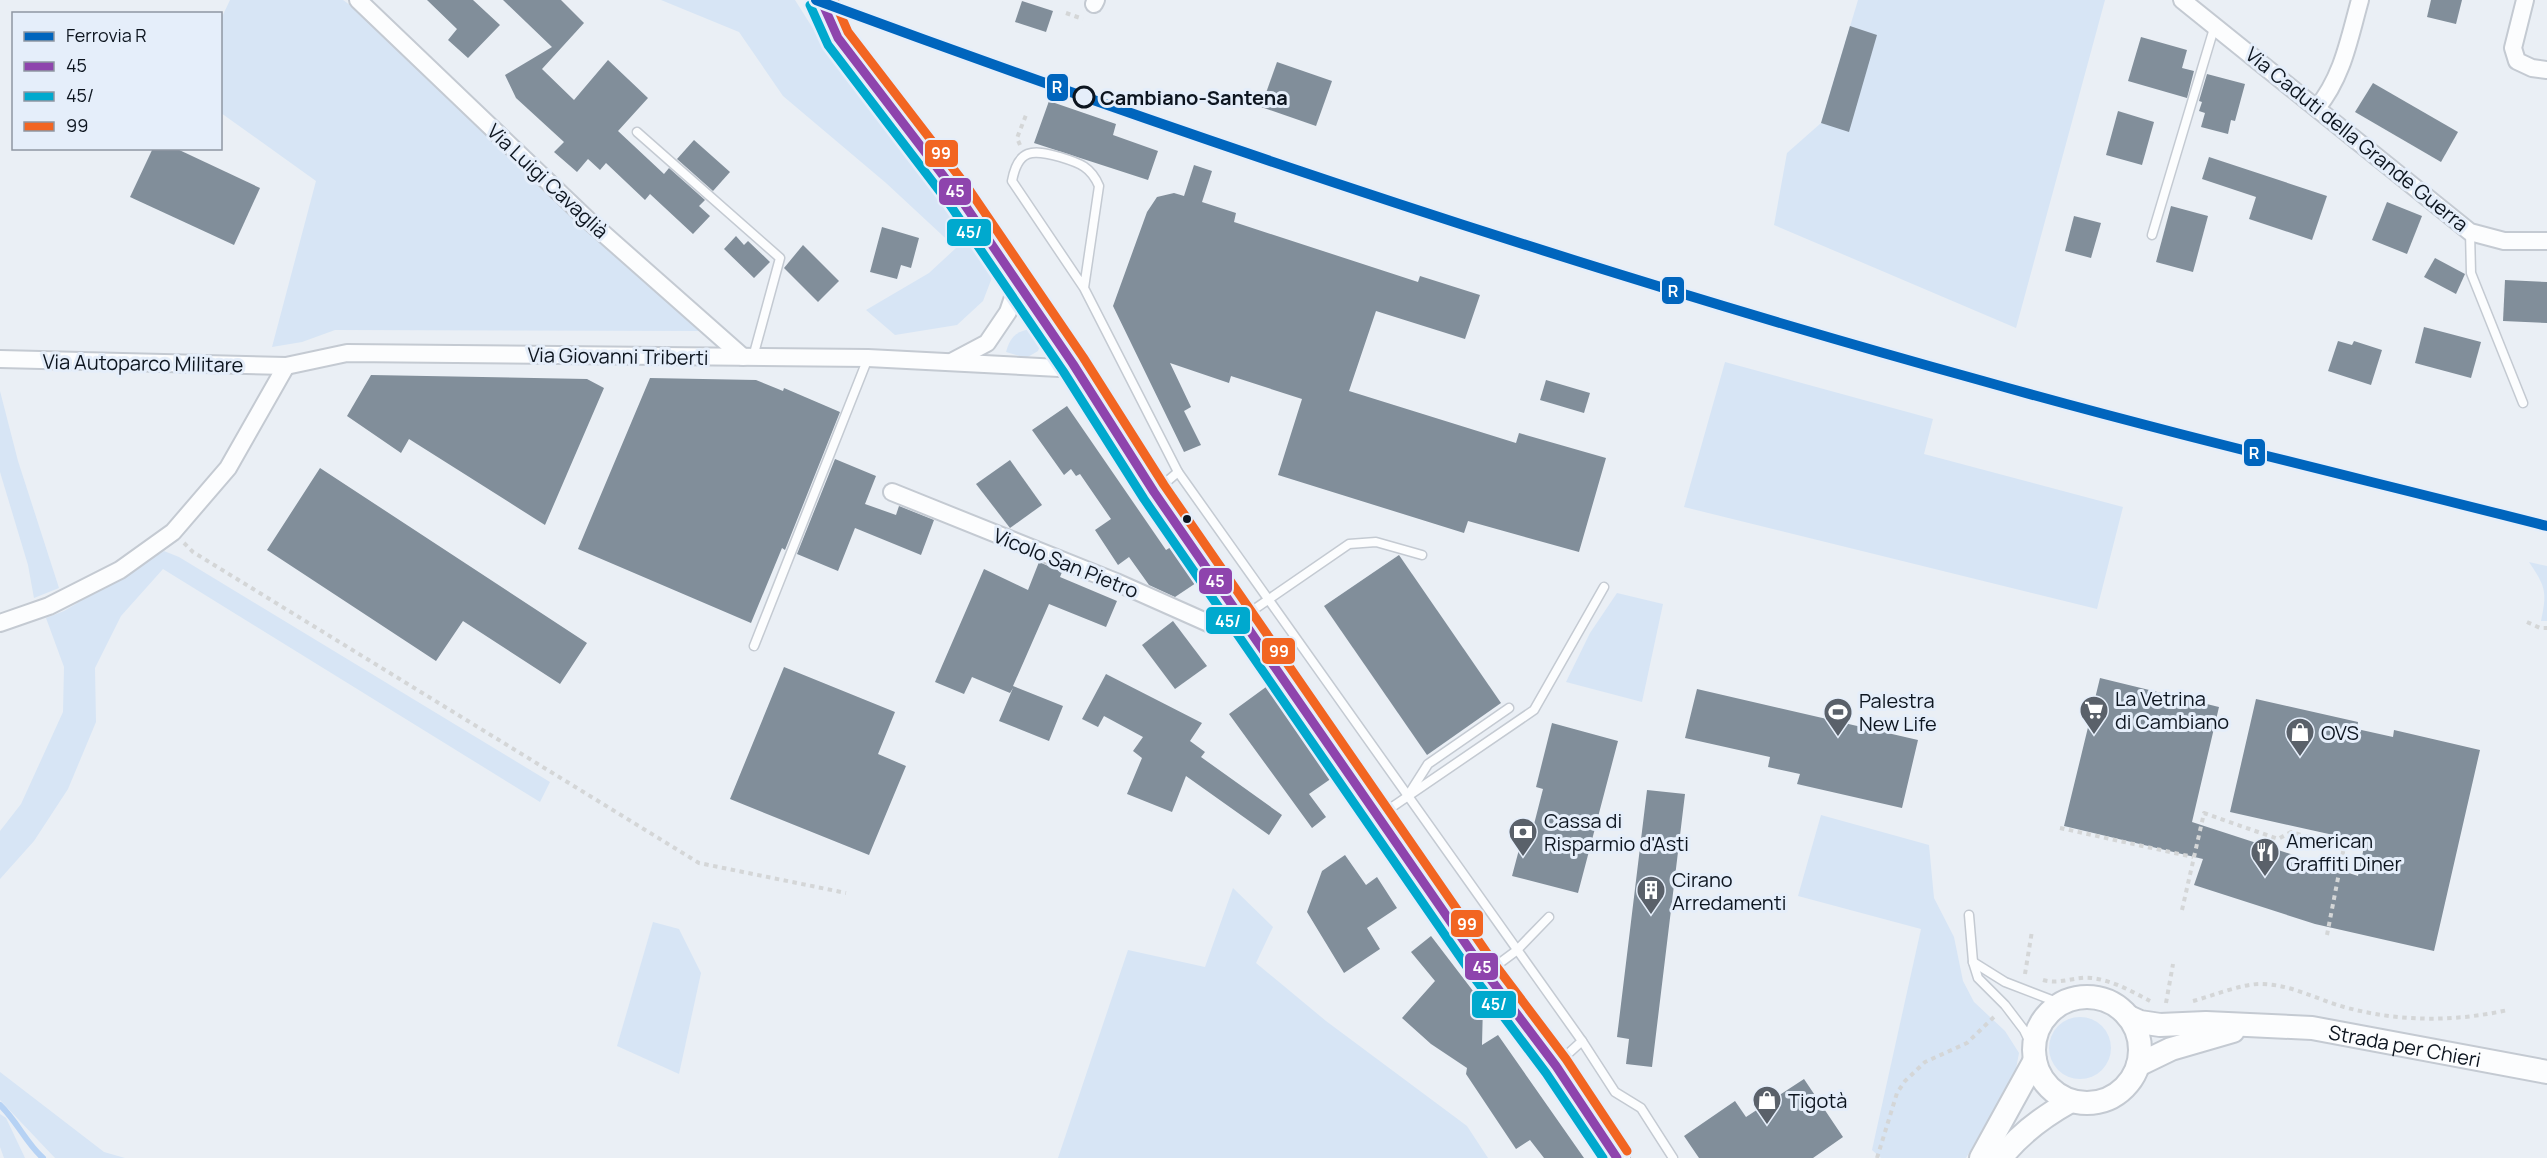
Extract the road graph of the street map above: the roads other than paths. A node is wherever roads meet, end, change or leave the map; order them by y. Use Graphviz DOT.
graph roads {
  1 [pos="358,0"];
  2 [pos="820,0"];
  3 [pos="2182,0"];
  4 [pos="2360,0"];
  5 [pos="2525,0"];
  6 [pos="2215,25"];
  7 [pos="2547,70"];
  8 [pos="2317,108"];
  9 [pos="637,132"];
  10 [pos="2470,232"];
  11 [pos="2152,235"];
  12 [pos="2547,241"];
  13 [pos="1018,283"];
  14 [pos="1084,288"];
  15 [pos="748,357"];
  16 [pos="868,358"];
  17 [pos="0,359"];
  18 [pos="952,361"];
  19 [pos="1073,364"];
  20 [pos="286,366"];
  21 [pos="2523,403"];
  22 [pos="1178,472"];
  23 [pos="892,492"];
  24 [pos="1154,492"];
  25 [pos="1422,555"];
  26 [pos="1604,587"];
  27 [pos="1268,600"];
  28 [pos="1241,618"];
  29 [pos="0,623"];
  30 [pos="754,646"];
  31 [pos="1509,708"];
  32 [pos="1407,797"];
  33 [pos="1378,817"];
  34 [pos="1969,915"];
  35 [pos="1550,917"];
  36 [pos="1516,951"];
  37 [pos="1973,962"];
  38 [pos="1486,973"];
  39 [pos="2062,1004"];
  40 [pos="2129,1017"];
  41 [pos="2261,1025"];
  42 [pos="1582,1041"];
  43 [pos="2034,1056"];
  44 [pos="2138,1065"];
  45 [pos="1556,1066"];
  46 [pos="2547,1072"];
  47 [pos="2071,1101"];
  48 [pos="1617,1158"];
  49 [pos="1673,1158"];
  50 [pos="1981,1158"];
  51 [pos="2001,1158"];
  1 -- 15 [label="street, Via Luigi Cavaglià"];
  2 -- 13 [label="main road"];
  3 -- 6 [label="street, Via Caduti della Grande Guerra"];
  4 -- 8 [label="street"];
  5 -- 7 [label="street"];
  6 -- 8 [label="street, Via Caduti della Grande Guerra"];
  6 -- 11 [label="lane"];
  8 -- 10 [label="street, Via Caduti della Grande Guerra"];
  9 -- 15 [label="lane"];
  10 -- 12 [label="street, Via Caduti della Grande Guerra"];
  10 -- 21 [label="lane"];
  13 -- 18 [label="street, Via Giovanni Triberti"];
  13 -- 19 [label="main road"];
  14 -- 14 [label="lane"];
  14 -- 22 [label="lane"];
  15 -- 16 [label="street, Via Giovanni Triberti"];
  15 -- 20 [label="street, Via Giovanni Triberti"];
  16 -- 18 [label="street, Via Giovanni Triberti"];
  16 -- 30 [label="lane"];
  17 -- 20 [label="street, Via Autoparco Militare"];
  18 -- 19 [label="street, Via Giovanni Triberti"];
  19 -- 24 [label="main road"];
  20 -- 29 [label="street"];
  22 -- 24 [label="lane"];
  22 -- 27 [label="lane"];
  23 -- 28 [label="street, Vicolo San Pietro"];
  24 -- 28 [label="main road"];
  25 -- 27 [label="lane"];
  26 -- 32 [label="lane"];
  27 -- 28 [label="lane"];
  27 -- 32 [label="lane"];
  28 -- 33 [label="main road"];
  31 -- 32 [label="lane"];
  32 -- 33 [label="lane"];
  32 -- 36 [label="lane"];
  33 -- 38 [label="main road"];
  34 -- 37 [label="lane"];
  35 -- 36 [label="lane"];
  36 -- 38 [label="lane"];
  36 -- 42 [label="lane"];
  37 -- 39 [label="lane"];
  37 -- 43 [label="lane"];
  38 -- 45 [label="main road"];
  39 -- 40 [label="main road"];
  39 -- 43 [label="main road"];
  40 -- 41 [label="main road, Strada per Chieri"];
  40 -- 44 [label="main road"];
  41 -- 44 [label="main road, Strada per Chieri"];
  41 -- 46 [label="main road, Strada per Chieri"];
  42 -- 45 [label="lane"];
  42 -- 49 [label="lane"];
  43 -- 47 [label="main road"];
  43 -- 50 [label="main road"];
  44 -- 47 [label="main road"];
  45 -- 48 [label="main road"];
  47 -- 51 [label="main road"];
}
